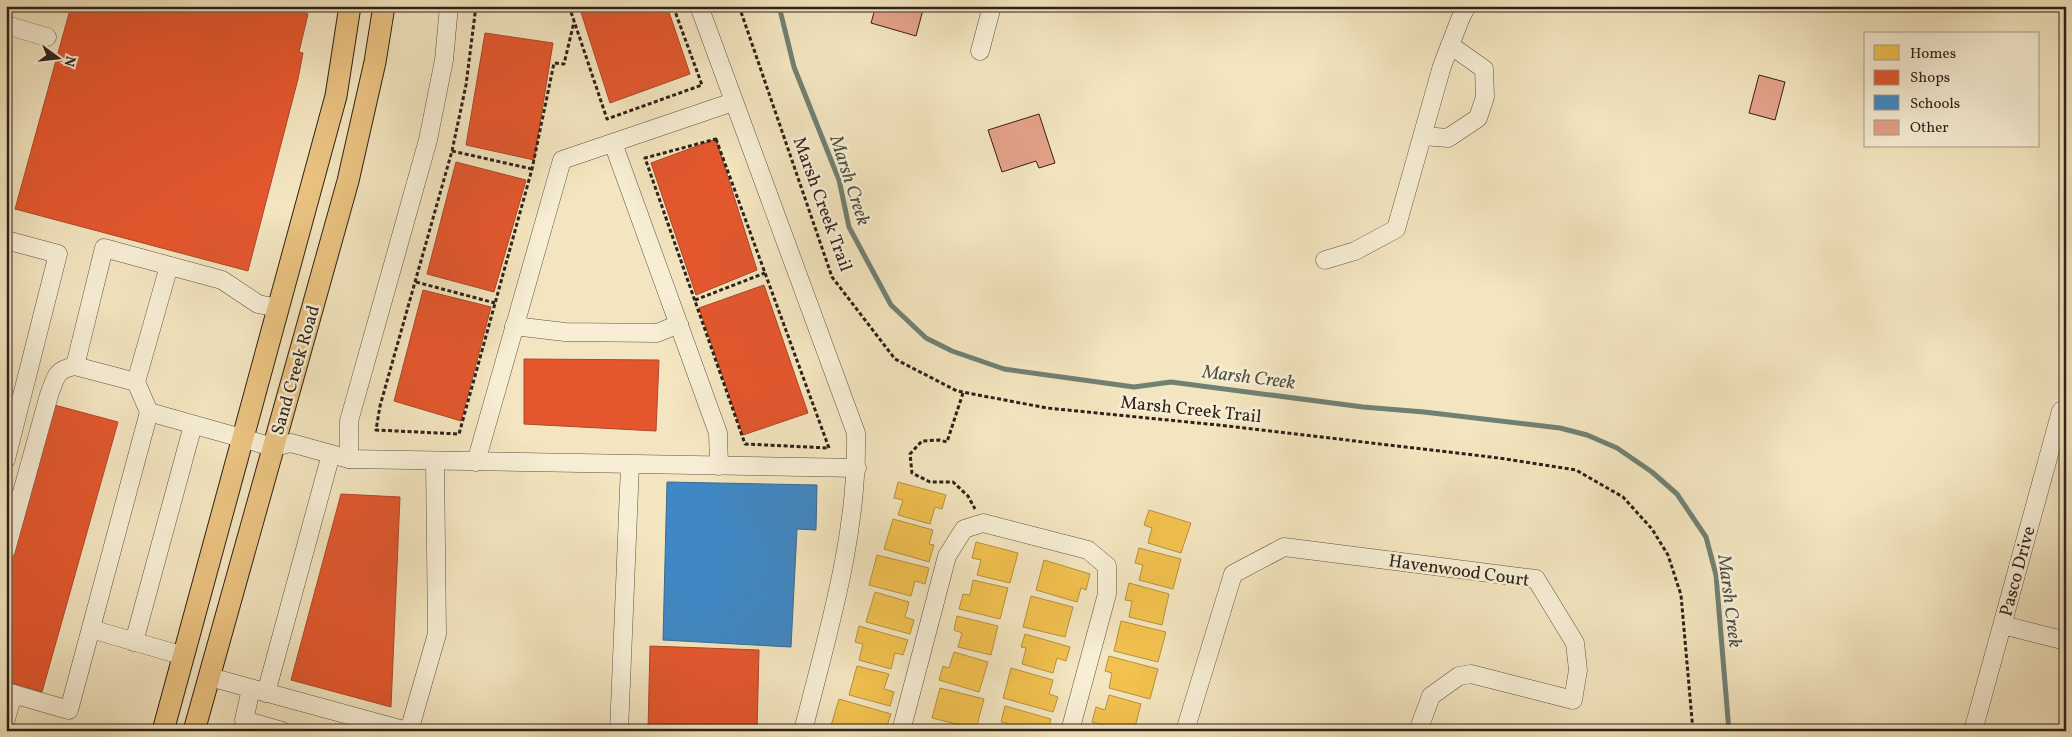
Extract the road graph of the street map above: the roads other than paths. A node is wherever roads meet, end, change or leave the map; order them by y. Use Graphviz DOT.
graph roads {
  1 [pos="350,6"];
  2 [pos="384,6"];
  3 [pos="450,6"];
  4 [pos="699,6"];
  5 [pos="992,6"];
  6 [pos="1467,6"];
  7 [pos="6,25"];
  8 [pos="48,37"];
  9 [pos="1450,45"];
  10 [pos="980,50"];
  11 [pos="733,102"];
  12 [pos="1423,136"];
  13 [pos="613,143"];
  14 [pos="6,240"];
  15 [pos="1325,260"];
  16 [pos="168,266"];
  17 [pos="278,308"];
  18 [pos="680,324"];
  19 [pos="514,326"];
  20 [pos="76,366"];
  21 [pos="136,382"];
  22 [pos="2063,411"];
  23 [pos="149,412"];
  24 [pos="193,425"];
  25 [pos="241,439"];
  26 [pos="272,447"];
  27 [pos="331,454"];
  28 [pos="6,459"];
  29 [pos="348,459"];
  30 [pos="435,460"];
  31 [pos="476,462"];
  32 [pos="630,465"];
  33 [pos="719,466"];
  34 [pos="856,468"];
  35 [pos="6,550"];
  36 [pos="2003,625"];
  37 [pos="90,629"];
  38 [pos="2066,641"];
  39 [pos="134,642"];
  40 [pos="184,656"];
  41 [pos="210,677"];
  42 [pos="259,690"];
  43 [pos="10,693"];
  44 [pos="6,719"];
  45 [pos="359,725"];
  46 [pos="163,731"];
  47 [pos="194,731"];
  48 [pos="282,731"];
  49 [pos="408,731"];
  50 [pos="619,731"];
  51 [pos="803,731"];
  52 [pos="901,731"];
  53 [pos="1070,731"];
  54 [pos="1185,731"];
  55 [pos="1418,731"];
  56 [pos="1973,731"];
  1 -- 17 [label="main road, Sand Creek Road"];
  2 -- 26 [label="main road, Sand Creek Road"];
  3 -- 29 [label="street"];
  4 -- 11 [label="street"];
  5 -- 10 [label="street"];
  6 -- 9 [label="street"];
  7 -- 8 [label="street"];
  9 -- 12 [label="street"];
  9 -- 12 [label="street"];
  11 -- 13 [label="street"];
  11 -- 34 [label="street"];
  12 -- 15 [label="street"];
  13 -- 18 [label="street"];
  13 -- 19 [label="street"];
  14 -- 28 [label="street"];
  16 -- 17 [label="street"];
  16 -- 20 [label="street"];
  16 -- 21 [label="street"];
  17 -- 25 [label="main road, Sand Creek Road"];
  18 -- 19 [label="street"];
  18 -- 33 [label="street"];
  19 -- 31 [label="street"];
  20 -- 21 [label="street"];
  20 -- 35 [label="street"];
  21 -- 23 [label="street"];
  22 -- 36 [label="street, Pasco Drive"];
  23 -- 24 [label="street"];
  23 -- 37 [label="street"];
  24 -- 25 [label="street"];
  24 -- 39 [label="street"];
  25 -- 26 [label="street"];
  25 -- 40 [label="main road, Sand Creek Road"];
  26 -- 27 [label="street"];
  26 -- 41 [label="main road, Sand Creek Road"];
  27 -- 29 [label="street"];
  27 -- 42 [label="street"];
  29 -- 30 [label="street"];
  30 -- 31 [label="street"];
  30 -- 49 [label="street"];
  31 -- 32 [label="street"];
  32 -- 33 [label="street"];
  32 -- 50 [label="street"];
  33 -- 34 [label="street"];
  34 -- 51 [label="street"];
  36 -- 38 [label="street"];
  36 -- 56 [label="street, Pasco Drive"];
  37 -- 39 [label="street"];
  37 -- 43 [label="street"];
  39 -- 40 [label="street"];
  40 -- 46 [label="main road, Sand Creek Road"];
  41 -- 42 [label="street"];
  41 -- 47 [label="main road, Sand Creek Road"];
  42 -- 45 [label="street"];
  42 -- 48 [label="street"];
  43 -- 44 [label="street"];
  45 -- 49 [label="street"];
  52 -- 53 [label="street"];
  54 -- 55 [label="street, Havenwood Court"];
}
